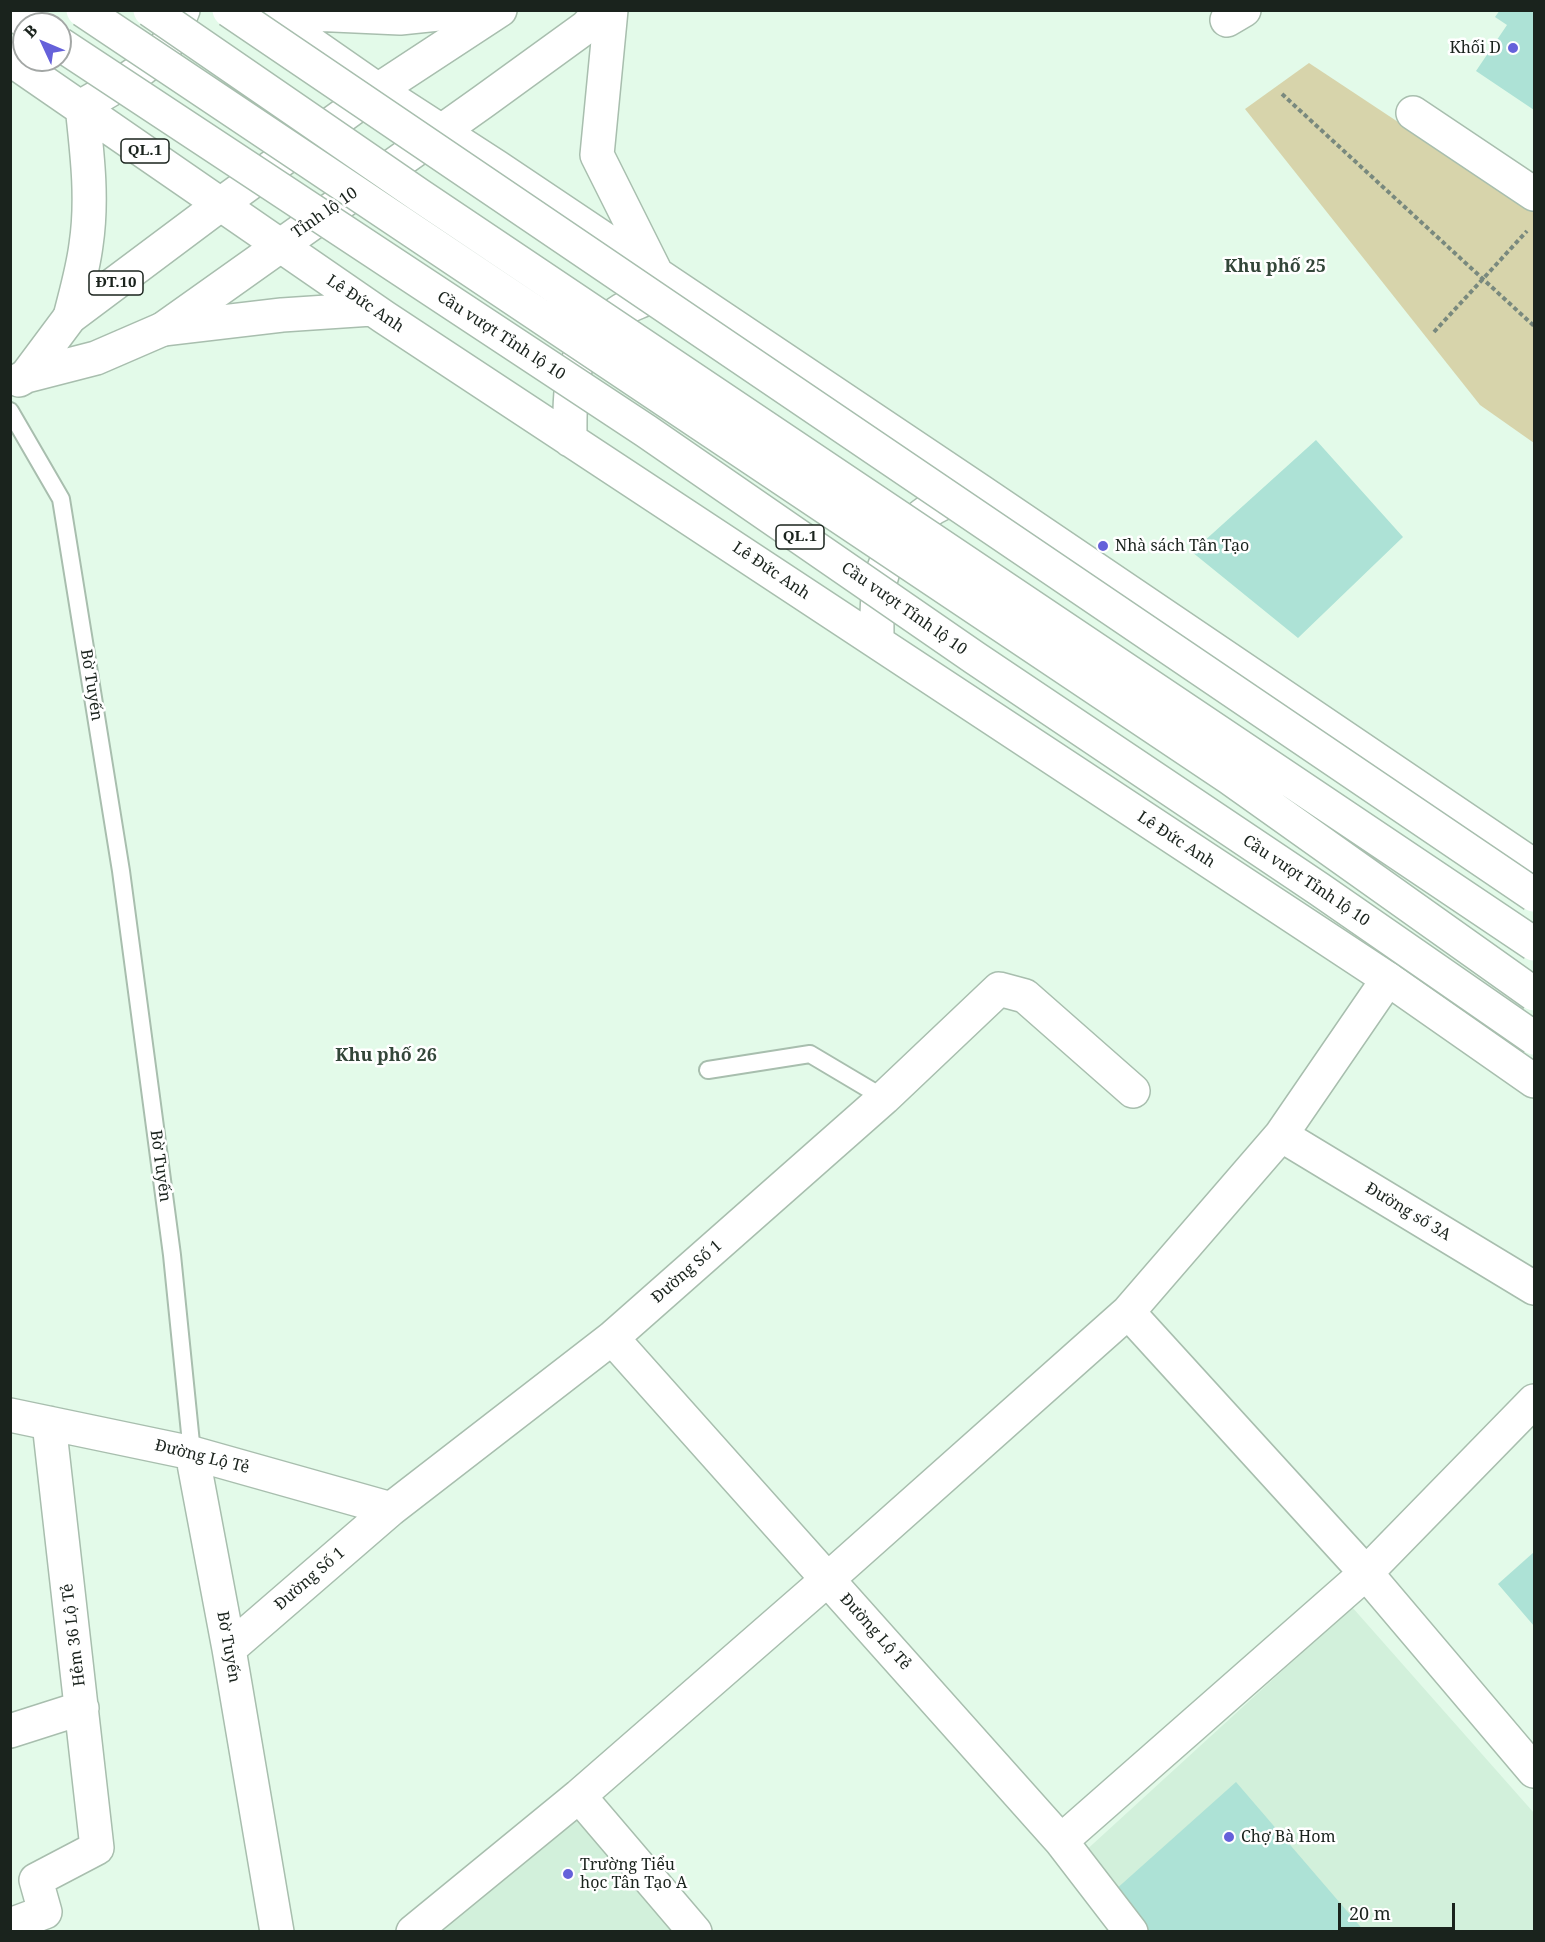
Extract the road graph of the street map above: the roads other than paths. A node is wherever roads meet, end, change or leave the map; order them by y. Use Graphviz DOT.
graph roads {
  1 [pos="83,10"];
  2 [pos="150,10"];
  3 [pos="183,10"];
  4 [pos="229,10"];
  5 [pos="477,10"];
  6 [pos="500,10"];
  7 [pos="602,10"];
  8 [pos="611,10"];
  9 [pos="264,11"];
  10 [pos="72,52"];
  11 [pos="10,58"];
  12 [pos="378,90"];
  13 [pos="82,106"];
  14 [pos="1413,113"];
  15 [pos="441,131"];
  16 [pos="1534,194"];
  17 [pos="221,204"];
  18 [pos="278,245"];
  19 [pos="667,282"];
  20 [pos="372,309"];
  21 [pos="70,317"];
  22 [pos="163,329"];
  23 [pos="18,381"];
  24 [pos="10,411"];
  25 [pos="570,440"];
  26 [pos="980,491"];
  27 [pos="877,641"];
  28 [pos="1534,866"];
  29 [pos="1534,895"];
  30 [pos="1534,944"];
  31 [pos="1388,980"];
  32 [pos="1534,994"];
  33 [pos="1534,1038"];
  34 [pos="708,1070"];
  35 [pos="1534,1081"];
  36 [pos="1133,1091"];
  37 [pos="884,1098"];
  38 [pos="1281,1135"];
  39 [pos="1534,1288"];
  40 [pos="1128,1312"];
  41 [pos="612,1338"];
  42 [pos="1534,1401"];
  43 [pos="10,1415"];
  44 [pos="50,1423"];
  45 [pos="192,1453"];
  46 [pos="391,1509"];
  47 [pos="1366,1573"];
  48 [pos="828,1579"];
  49 [pos="229,1649"];
  50 [pos="82,1708"];
  51 [pos="10,1731"];
  52 [pos="1534,1771"];
  53 [pos="579,1796"];
  54 [pos="1061,1841"];
  55 [pos="10,1925"];
  56 [pos="268,1927"];
  57 [pos="413,1932"];
  58 [pos="695,1932"];
  59 [pos="1131,1932"];
  1 -- 32 [label="main road, QL.1, bridge"];
  2 -- 30 [label="main road, bridge"];
  3 -- 13 [label="main road"];
  4 -- 29 [label="main road, bridge"];
  5 -- 9 [label="main road"];
  6 -- 12 [label="main road, Tỉnh lộ 10 / ĐT.10"];
  7 -- 15 [label="main road, Tỉnh lộ 10 / ĐT.10"];
  8 -- 19 [label="main road"];
  9 -- 12 [label="main road"];
  10 -- 33 [label="main road, Cầu vượt Tỉnh lộ 10 / QL.1, bridge"];
  11 -- 13 [label="main road, Lê Đức Anh / QL.1"];
  12 -- 15 [label="main road"];
  12 -- 17 [label="main road, Tỉnh lộ 10 / ĐT.10"];
  13 -- 17 [label="main road, Lê Đức Anh / QL.1"];
  13 -- 21 [label="main road"];
  14 -- 16 [label="main road"];
  15 -- 18 [label="main road, Tỉnh lộ 10 / ĐT.10"];
  15 -- 19 [label="main road"];
  17 -- 18 [label="main road, Lê Đức Anh / QL.1"];
  17 -- 21 [label="main road, Tỉnh lộ 10 / ĐT.10"];
  18 -- 20 [label="main road, Lê Đức Anh / QL.1"];
  18 -- 22 [label="main road, Tỉnh lộ 10 / ĐT.10"];
  19 -- 25 [label="main road"];
  19 -- 26 [label="main road"];
  20 -- 22 [label="main road"];
  20 -- 25 [label="main road, Lê Đức Anh / QL.1"];
  21 -- 23 [label="main road, Tỉnh lộ 10 / ĐT.10"];
  22 -- 23 [label="main road, Tỉnh lộ 10 / ĐT.10"];
  24 -- 45 [label="lane, Bờ Tuyến"];
  25 -- 27 [label="main road, Lê Đức Anh / QL.1"];
  26 -- 27 [label="main road"];
  26 -- 28 [label="main road"];
  27 -- 31 [label="main road, Lê Đức Anh / QL.1"];
  31 -- 35 [label="main road, Lê Đức Anh / QL.1"];
  31 -- 38 [label="main road"];
  34 -- 37 [label="lane"];
  36 -- 37 [label="main road, Đường Số 1"];
  37 -- 41 [label="main road, Đường Số 1"];
  38 -- 39 [label="main road, Đường số 3A"];
  38 -- 40 [label="main road"];
  40 -- 47 [label="main road"];
  40 -- 48 [label="main road"];
  41 -- 46 [label="main road, Đường Số 1"];
  41 -- 48 [label="main road, Đường Lộ Tẻ"];
  42 -- 47 [label="main road"];
  43 -- 44 [label="main road, Đường Lộ Tẻ"];
  44 -- 45 [label="main road, Đường Lộ Tẻ"];
  44 -- 50 [label="main road, Hẻm 36 Lộ Tẻ"];
  45 -- 46 [label="main road, Đường Lộ Tẻ"];
  45 -- 49 [label="main road, Bờ Tuyến"];
  46 -- 49 [label="main road, Đường Số 1"];
  47 -- 52 [label="main road"];
  47 -- 54 [label="main road"];
  48 -- 53 [label="main road"];
  48 -- 54 [label="main road, Đường Lộ Tẻ"];
  49 -- 56 [label="main road, Bờ Tuyến"];
  50 -- 51 [label="main road"];
  50 -- 55 [label="main road, Hẻm 36 Lộ Tẻ"];
  53 -- 57 [label="main road"];
  53 -- 58 [label="main road"];
  54 -- 59 [label="main road, Đường Lộ Tẻ"];
}
